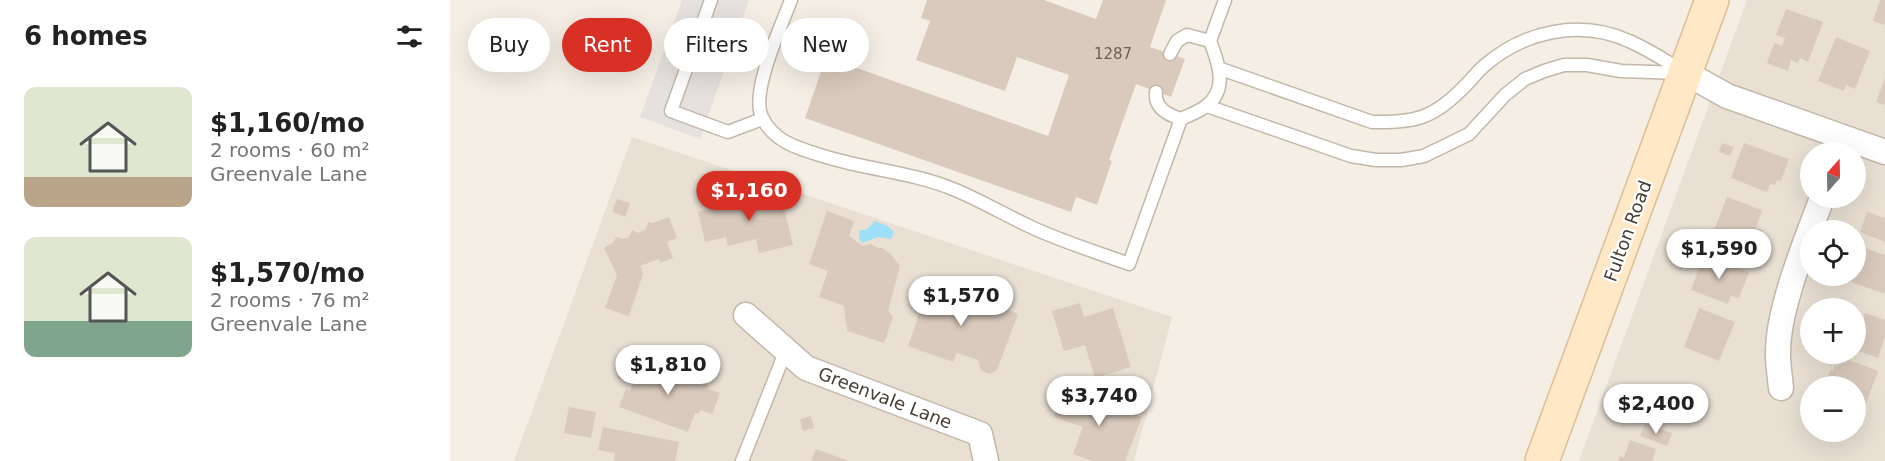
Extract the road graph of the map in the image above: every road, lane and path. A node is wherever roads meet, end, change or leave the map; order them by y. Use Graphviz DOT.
graph roads {
  1 [pos="711,0"];
  2 [pos="791,0"];
  3 [pos="1225,0"];
  4 [pos="1712,0"];
  5 [pos="1210,41"];
  6 [pos="1170,54"];
  7 [pos="1221,69"];
  8 [pos="1686,73"];
  9 [pos="1156,92"];
  10 [pos="1208,106"];
  11 [pos="762,119"];
  12 [pos="1180,119"];
  13 [pos="1834,142"];
  14 [pos="1866,149"];
  15 [pos="1885,152"];
  16 [pos="1819,208"];
  17 [pos="746,315"];
  18 [pos="786,350"];
  19 [pos="1781,388"];
  20 [pos="742,461"];
  21 [pos="986,461"];
  22 [pos="1542,461"];
  1 -- 11 [label="lane"];
  2 -- 11 [label="lane"];
  3 -- 5 [label="lane"];
  4 -- 8 [label="main road, Fulton Road"];
  5 -- 6 [label="lane"];
  5 -- 7 [label="lane"];
  7 -- 8 [label="lane"];
  7 -- 10 [label="lane"];
  8 -- 10 [label="lane"];
  8 -- 13 [label="street"];
  8 -- 22 [label="main road, Fulton Road"];
  9 -- 12 [label="lane"];
  10 -- 12 [label="lane"];
  11 -- 12 [label="lane"];
  14 -- 15 [label="street"];
  16 -- 19 [label="street"];
  17 -- 18 [label="street, Greenvale Lane"];
  18 -- 20 [label="lane"];
  18 -- 21 [label="street, Greenvale Lane"];
}
